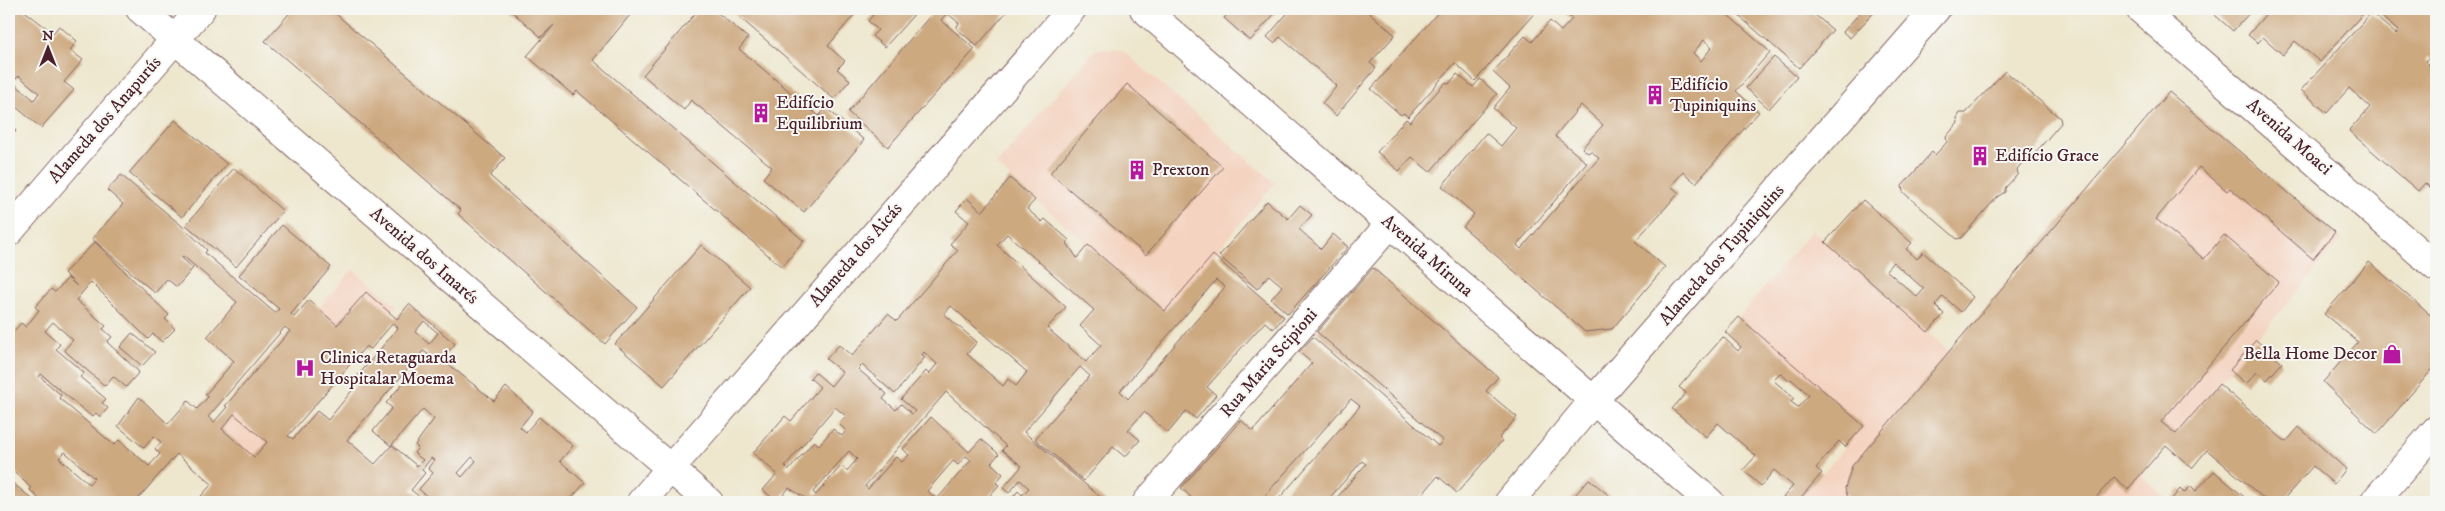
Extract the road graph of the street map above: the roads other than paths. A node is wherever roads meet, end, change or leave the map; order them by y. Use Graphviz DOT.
graph roads {
  1 [pos="140,9"];
  2 [pos="201,9"];
  3 [pos="1072,9"];
  4 [pos="1144,9"];
  5 [pos="1936,9"];
  6 [pos="2140,9"];
  7 [pos="175,39"];
  8 [pos="1390,224"];
  9 [pos="9,232"];
  10 [pos="2436,267"];
  11 [pos="1593,401"];
  12 [pos="2436,430"];
  13 [pos="670,469"];
  14 [pos="641,502"];
  15 [pos="709,502"];
  16 [pos="1147,502"];
  17 [pos="1509,502"];
  18 [pos="1710,502"];
  19 [pos="2374,502"];
  1 -- 7 [label="street, Avenida dos Imarés"];
  2 -- 7 [label="street, Alameda dos Anapurús"];
  3 -- 13 [label="street, Alameda dos Aicás"];
  4 -- 8 [label="street, Avenida Miruna"];
  5 -- 11 [label="street, Alameda dos Tupiniquins"];
  6 -- 10 [label="street, Avenida Moaci"];
  7 -- 9 [label="street, Alameda dos Anapurús"];
  7 -- 13 [label="street, Avenida dos Imarés"];
  8 -- 11 [label="street, Avenida Miruna"];
  8 -- 16 [label="street, Rua Maria Scipioni"];
  11 -- 17 [label="street, Alameda dos Tupiniquins"];
  11 -- 18 [label="street, Avenida Miruna"];
  12 -- 19 [label="street"];
  13 -- 14 [label="street, Alameda dos Aicás"];
  13 -- 15 [label="street, Avenida dos Imarés"];
}
